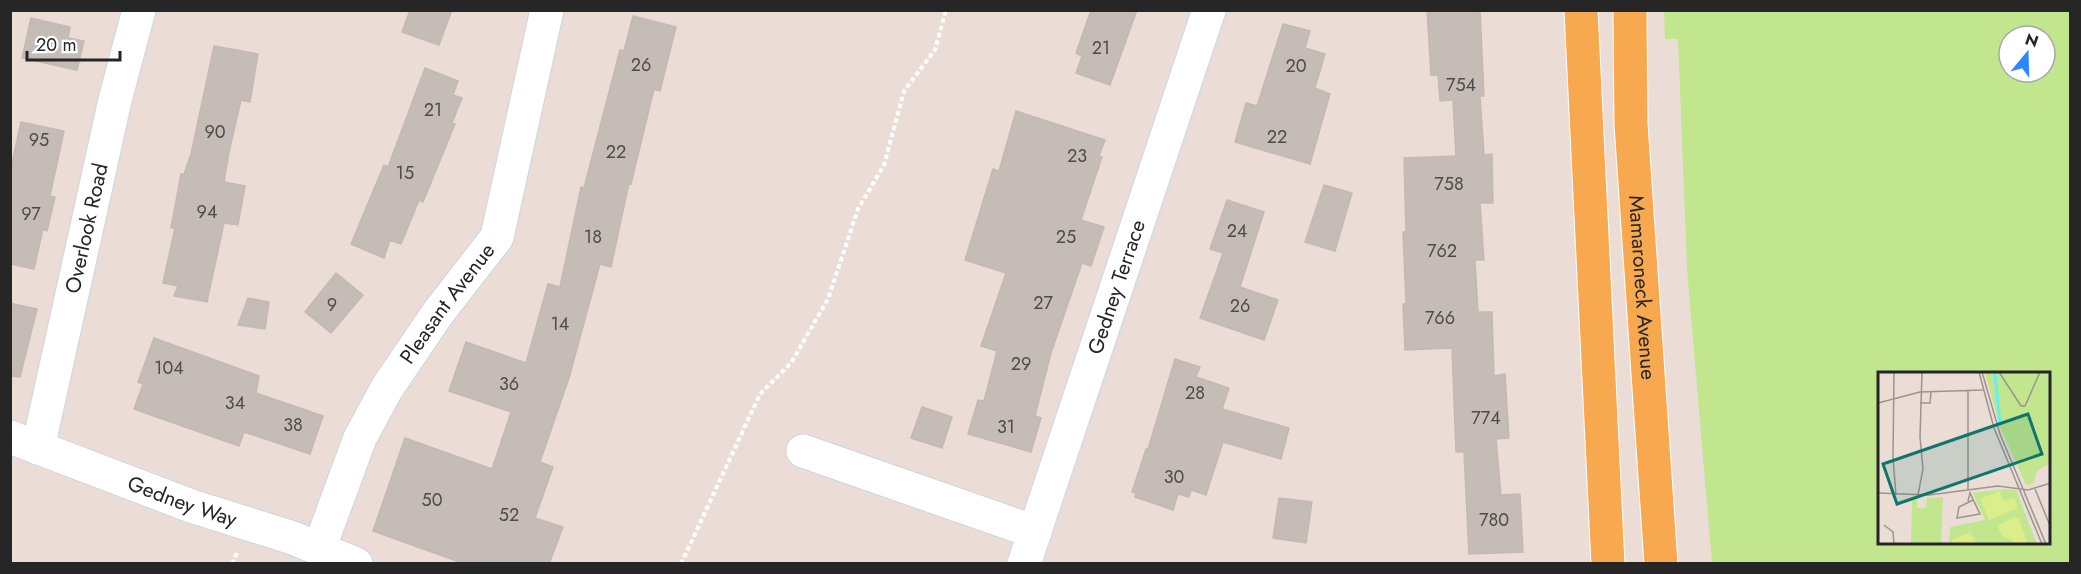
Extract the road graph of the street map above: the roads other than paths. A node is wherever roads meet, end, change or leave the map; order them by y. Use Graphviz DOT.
graph roads {
  1 [pos="139,10"];
  2 [pos="547,10"];
  3 [pos="1209,10"];
  4 [pos="1581,10"];
  5 [pos="1630,10"];
  6 [pos="24,442"];
  7 [pos="803,451"];
  8 [pos="1035,532"];
  9 [pos="319,549"];
  10 [pos="356,564"];
  11 [pos="1024,564"];
  12 [pos="1608,564"];
  13 [pos="1661,564"];
  1 -- 6 [label="street, Overlook Road"];
  2 -- 9 [label="street, Pleasant Avenue"];
  3 -- 8 [label="street, Gedney Terrace"];
  4 -- 12 [label="main road"];
  5 -- 13 [label="main road, Mamaroneck Avenue"];
  6 -- 9 [label="street, Gedney Way"];
  7 -- 8 [label="street"];
  8 -- 11 [label="street, Gedney Terrace"];
  9 -- 10 [label="street, Gedney Way"];
}
